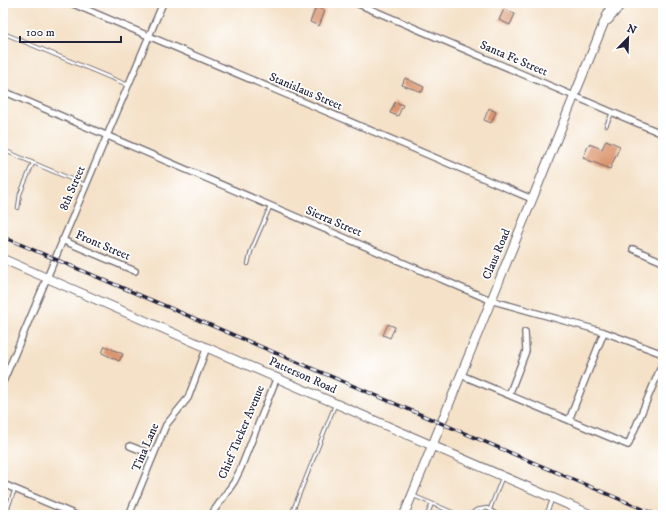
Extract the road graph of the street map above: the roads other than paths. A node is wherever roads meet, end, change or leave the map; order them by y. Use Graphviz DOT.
graph roads {
  1 [pos="71,3"];
  2 [pos="163,3"];
  3 [pos="356,3"];
  4 [pos="612,3"];
  5 [pos="622,3"];
  6 [pos="605,23"];
  7 [pos="3,32"];
  8 [pos="149,36"];
  9 [pos="128,85"];
  10 [pos="3,91"];
  11 [pos="574,96"];
  12 [pos="612,112"];
  13 [pos="606,126"];
  14 [pos="663,134"];
  15 [pos="107,136"];
  16 [pos="3,150"];
  17 [pos="33,163"];
  18 [pos="85,186"];
  19 [pos="532,199"];
  20 [pos="271,206"];
  21 [pos="18,208"];
  22 [pos="62,240"];
  23 [pos="633,249"];
  24 [pos="3,259"];
  25 [pos="663,262"];
  26 [pos="248,264"];
  27 [pos="135,271"];
  28 [pos="46,278"];
  29 [pos="490,300"];
  30 [pos="525,332"];
  31 [pos="604,332"];
  32 [pos="207,347"];
  33 [pos="663,354"];
  34 [pos="663,362"];
  35 [pos="5,372"];
  36 [pos="461,375"];
  37 [pos="277,377"];
  38 [pos="3,382"];
  39 [pos="509,395"];
  40 [pos="336,403"];
  41 [pos="569,420"];
  42 [pos="432,445"];
  43 [pos="130,446"];
  44 [pos="153,455"];
  45 [pos="502,476"];
  46 [pos="3,484"];
  47 [pos="15,489"];
  48 [pos="412,495"];
  49 [pos="553,498"];
  50 [pos="432,504"];
  51 [pos="490,509"];
  52 [pos="449,511"];
  53 [pos="5,515"];
  54 [pos="76,515"];
  55 [pos="129,515"];
  56 [pos="212,515"];
  57 [pos="292,515"];
  58 [pos="404,515"];
  59 [pos="427,515"];
  60 [pos="447,515"];
  61 [pos="459,515"];
  62 [pos="470,515"];
  63 [pos="498,515"];
  64 [pos="546,515"];
  65 [pos="592,515"];
  1 -- 8 [label="street, Stanislaus Street"];
  2 -- 8 [label="street, 8th Street"];
  3 -- 11 [label="street, Santa Fe Street"];
  4 -- 6 [label="main road, Claus Road"];
  5 -- 6 [label="main road"];
  6 -- 11 [label="main road, Claus Road"];
  7 -- 9 [label="lane"];
  8 -- 9 [label="street, 8th Street"];
  8 -- 19 [label="street, Stanislaus Street"];
  9 -- 15 [label="street, 8th Street"];
  10 -- 15 [label="street, Sierra Street"];
  11 -- 12 [label="street, Santa Fe Street"];
  11 -- 19 [label="main road, Claus Road"];
  12 -- 13 [label="lane"];
  12 -- 14 [label="street, Santa Fe Street"];
  15 -- 18 [label="street, 8th Street"];
  15 -- 20 [label="street, Sierra Street"];
  16 -- 17 [label="lane"];
  17 -- 18 [label="lane"];
  17 -- 21 [label="lane"];
  18 -- 22 [label="street, 8th Street"];
  19 -- 29 [label="main road, Claus Road"];
  20 -- 26 [label="lane"];
  20 -- 29 [label="street, Sierra Street"];
  22 -- 27 [label="street, Front Street"];
  22 -- 28 [label="street, 8th Street"];
  23 -- 25 [label="street"];
  24 -- 28 [label="main road, Patterson Road"];
  28 -- 32 [label="main road, Patterson Road"];
  28 -- 35 [label="street, 8th Street"];
  29 -- 31 [label="street, Sierra Street"];
  29 -- 36 [label="main road, Claus Road"];
  30 -- 39 [label="street"];
  31 -- 33 [label="street, Sierra Street"];
  31 -- 41 [label="street"];
  32 -- 37 [label="main road, Patterson Road"];
  32 -- 44 [label="street, Tina Lane"];
  34 -- 41 [label="street"];
  35 -- 38 [label="street, 8th Street"];
  36 -- 39 [label="street"];
  36 -- 42 [label="main road, Claus Road"];
  37 -- 40 [label="main road, Patterson Road"];
  37 -- 56 [label="street, Chief Tucker Avenue"];
  39 -- 41 [label="street"];
  40 -- 42 [label="main road, Patterson Road"];
  40 -- 57 [label="lane"];
  42 -- 45 [label="main road, Patterson Road"];
  42 -- 48 [label="main road, Claus Road"];
  43 -- 44 [label="street"];
  44 -- 55 [label="street, Tina Lane"];
  45 -- 49 [label="main road, Patterson Road"];
  45 -- 51 [label="lane"];
  46 -- 47 [label="street"];
  47 -- 53 [label="lane"];
  47 -- 54 [label="street"];
  48 -- 50 [label="lane"];
  48 -- 58 [label="main road, Claus Road"];
  49 -- 64 [label="lane"];
  49 -- 65 [label="main road, Patterson Road"];
  50 -- 52 [label="lane"];
  50 -- 59 [label="lane"];
  51 -- 62 [label="lane"];
  51 -- 63 [label="lane"];
  52 -- 60 [label="lane"];
  52 -- 61 [label="lane"];
}
